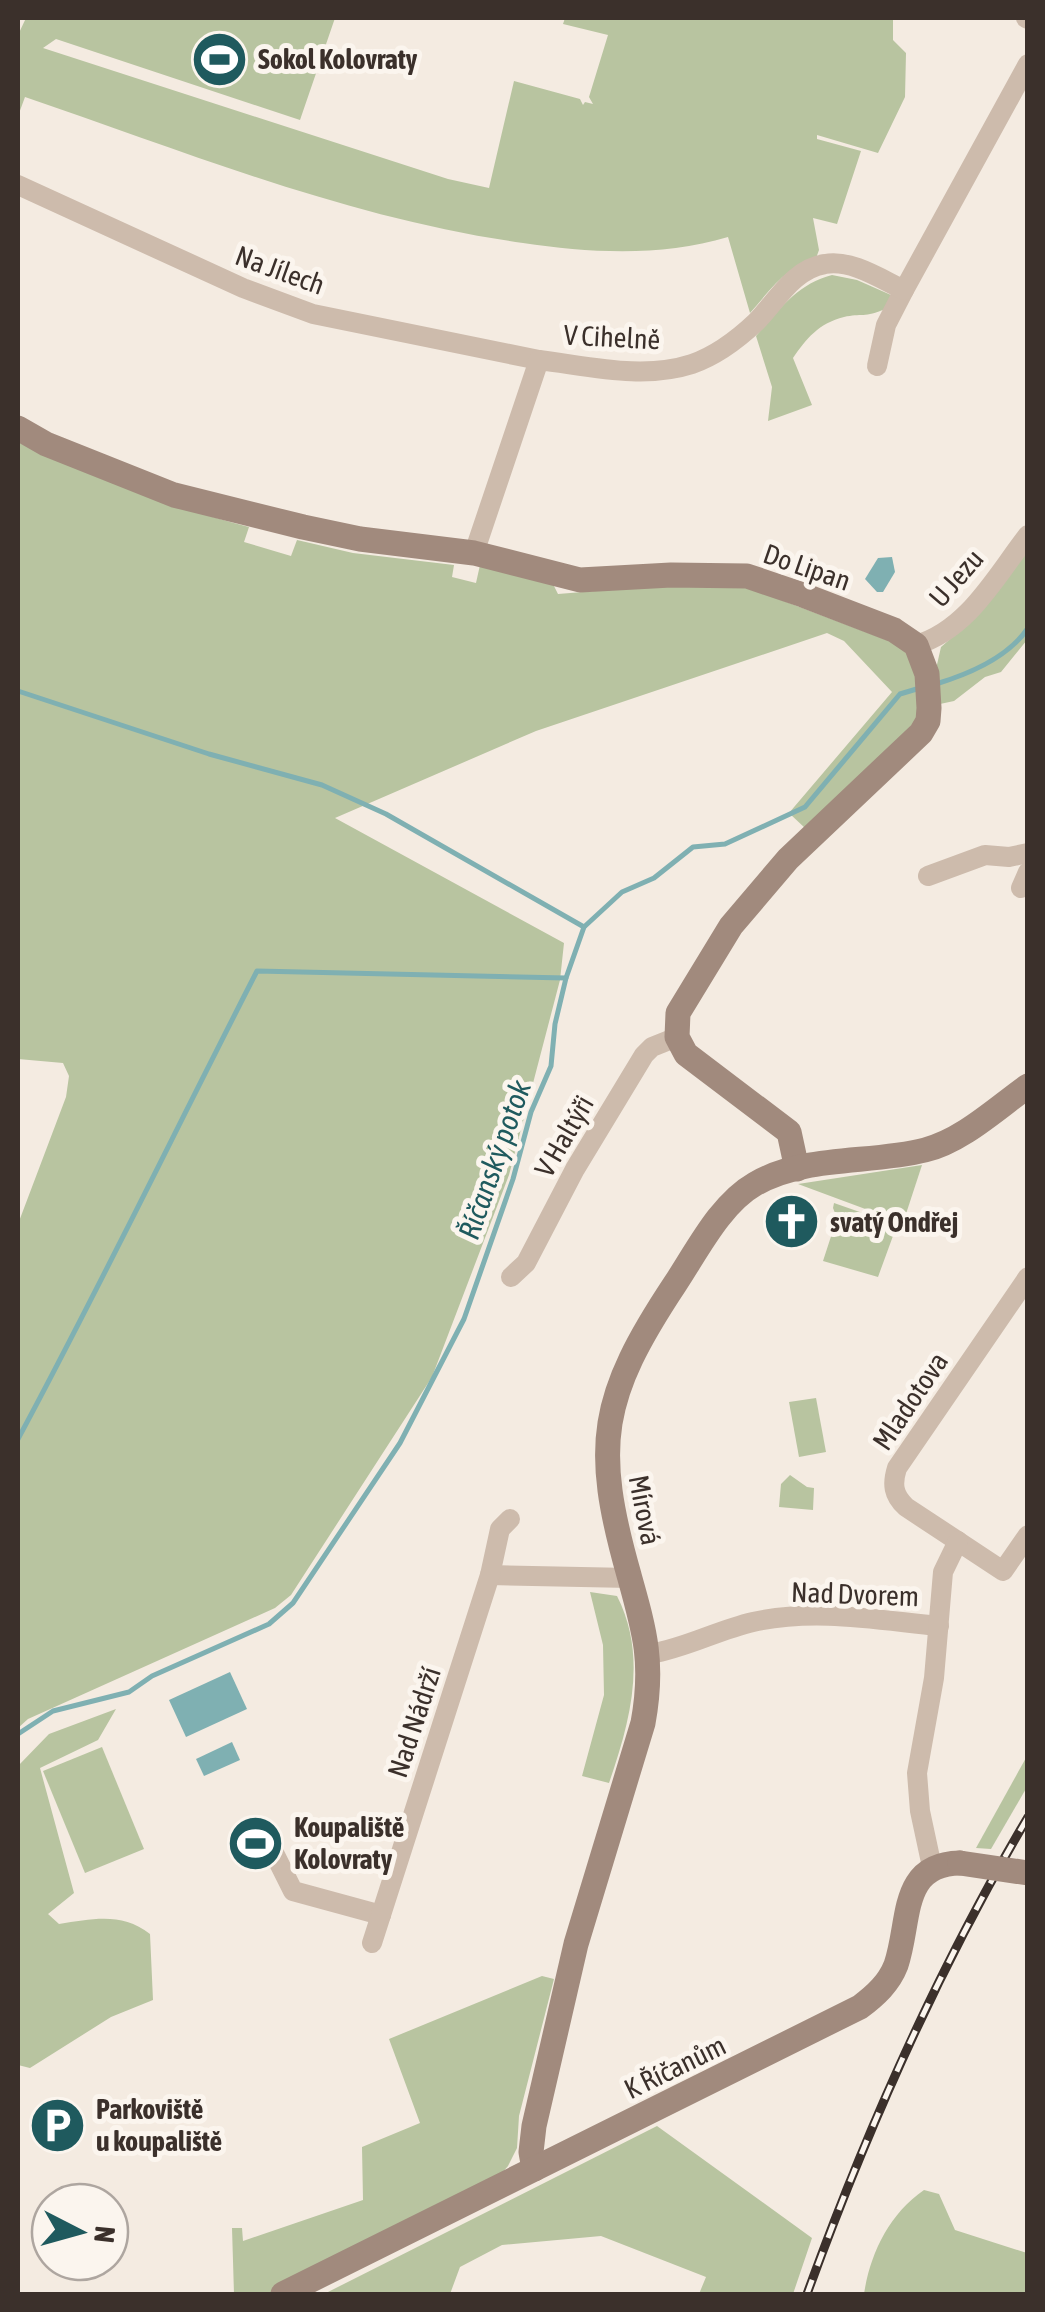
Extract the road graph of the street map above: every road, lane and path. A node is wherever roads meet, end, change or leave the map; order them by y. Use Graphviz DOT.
graph roads {
  1 [pos="1028,64"];
  2 [pos="18,185"];
  3 [pos="904,290"];
  4 [pos="540,360"];
  5 [pos="877,366"];
  6 [pos="18,428"];
  7 [pos="1028,535"];
  8 [pos="474,553"];
  9 [pos="916,645"];
  10 [pos="1028,853"];
  11 [pos="928,876"];
  12 [pos="678,1037"];
  13 [pos="1028,1086"];
  14 [pos="796,1168"];
  15 [pos="1028,1276"];
  16 [pos="511,1277"];
  17 [pos="510,1520"];
  18 [pos="1028,1535"];
  19 [pos="958,1541"];
  20 [pos="490,1575"];
  21 [pos="630,1578"];
  22 [pos="939,1626"];
  23 [pos="650,1654"];
  24 [pos="274,1853"];
  25 [pos="932,1867"];
  26 [pos="1028,1873"];
  27 [pos="382,1915"];
  28 [pos="372,1944"];
  29 [pos="534,2169"];
  30 [pos="284,2294"];
  1 -- 3 [label="street"];
  2 -- 4 [label="street, Na Jílech"];
  3 -- 4 [label="street, V Cihelně"];
  3 -- 5 [label="street"];
  4 -- 8 [label="street, V Cihelně"];
  6 -- 8 [label="street, Do Lipan"];
  7 -- 9 [label="street, U Jezu"];
  8 -- 9 [label="street, Do Lipan"];
  9 -- 12 [label="street"];
  10 -- 11 [label="street"];
  12 -- 14 [label="street"];
  12 -- 16 [label="street, V Haltýři"];
  13 -- 14 [label="street, Mírová"];
  14 -- 21 [label="street, Mírová"];
  15 -- 19 [label="street, Mladotova"];
  17 -- 20 [label="street, Nad Nádrží"];
  18 -- 19 [label="street, Mladotova"];
  19 -- 22 [label="street"];
  20 -- 21 [label="street"];
  20 -- 27 [label="street, Nad Nádrží"];
  21 -- 23 [label="street, Mírová"];
  22 -- 23 [label="street, Nad Dvorem"];
  22 -- 25 [label="street, Nad Dvorem"];
  23 -- 29 [label="street, Mírová"];
  24 -- 27 [label="street"];
  25 -- 26 [label="street, bridge"];
  25 -- 29 [label="street, K Říčanům"];
  27 -- 28 [label="street, Nad Nádrží"];
  29 -- 30 [label="street, K Říčanům"];
}
